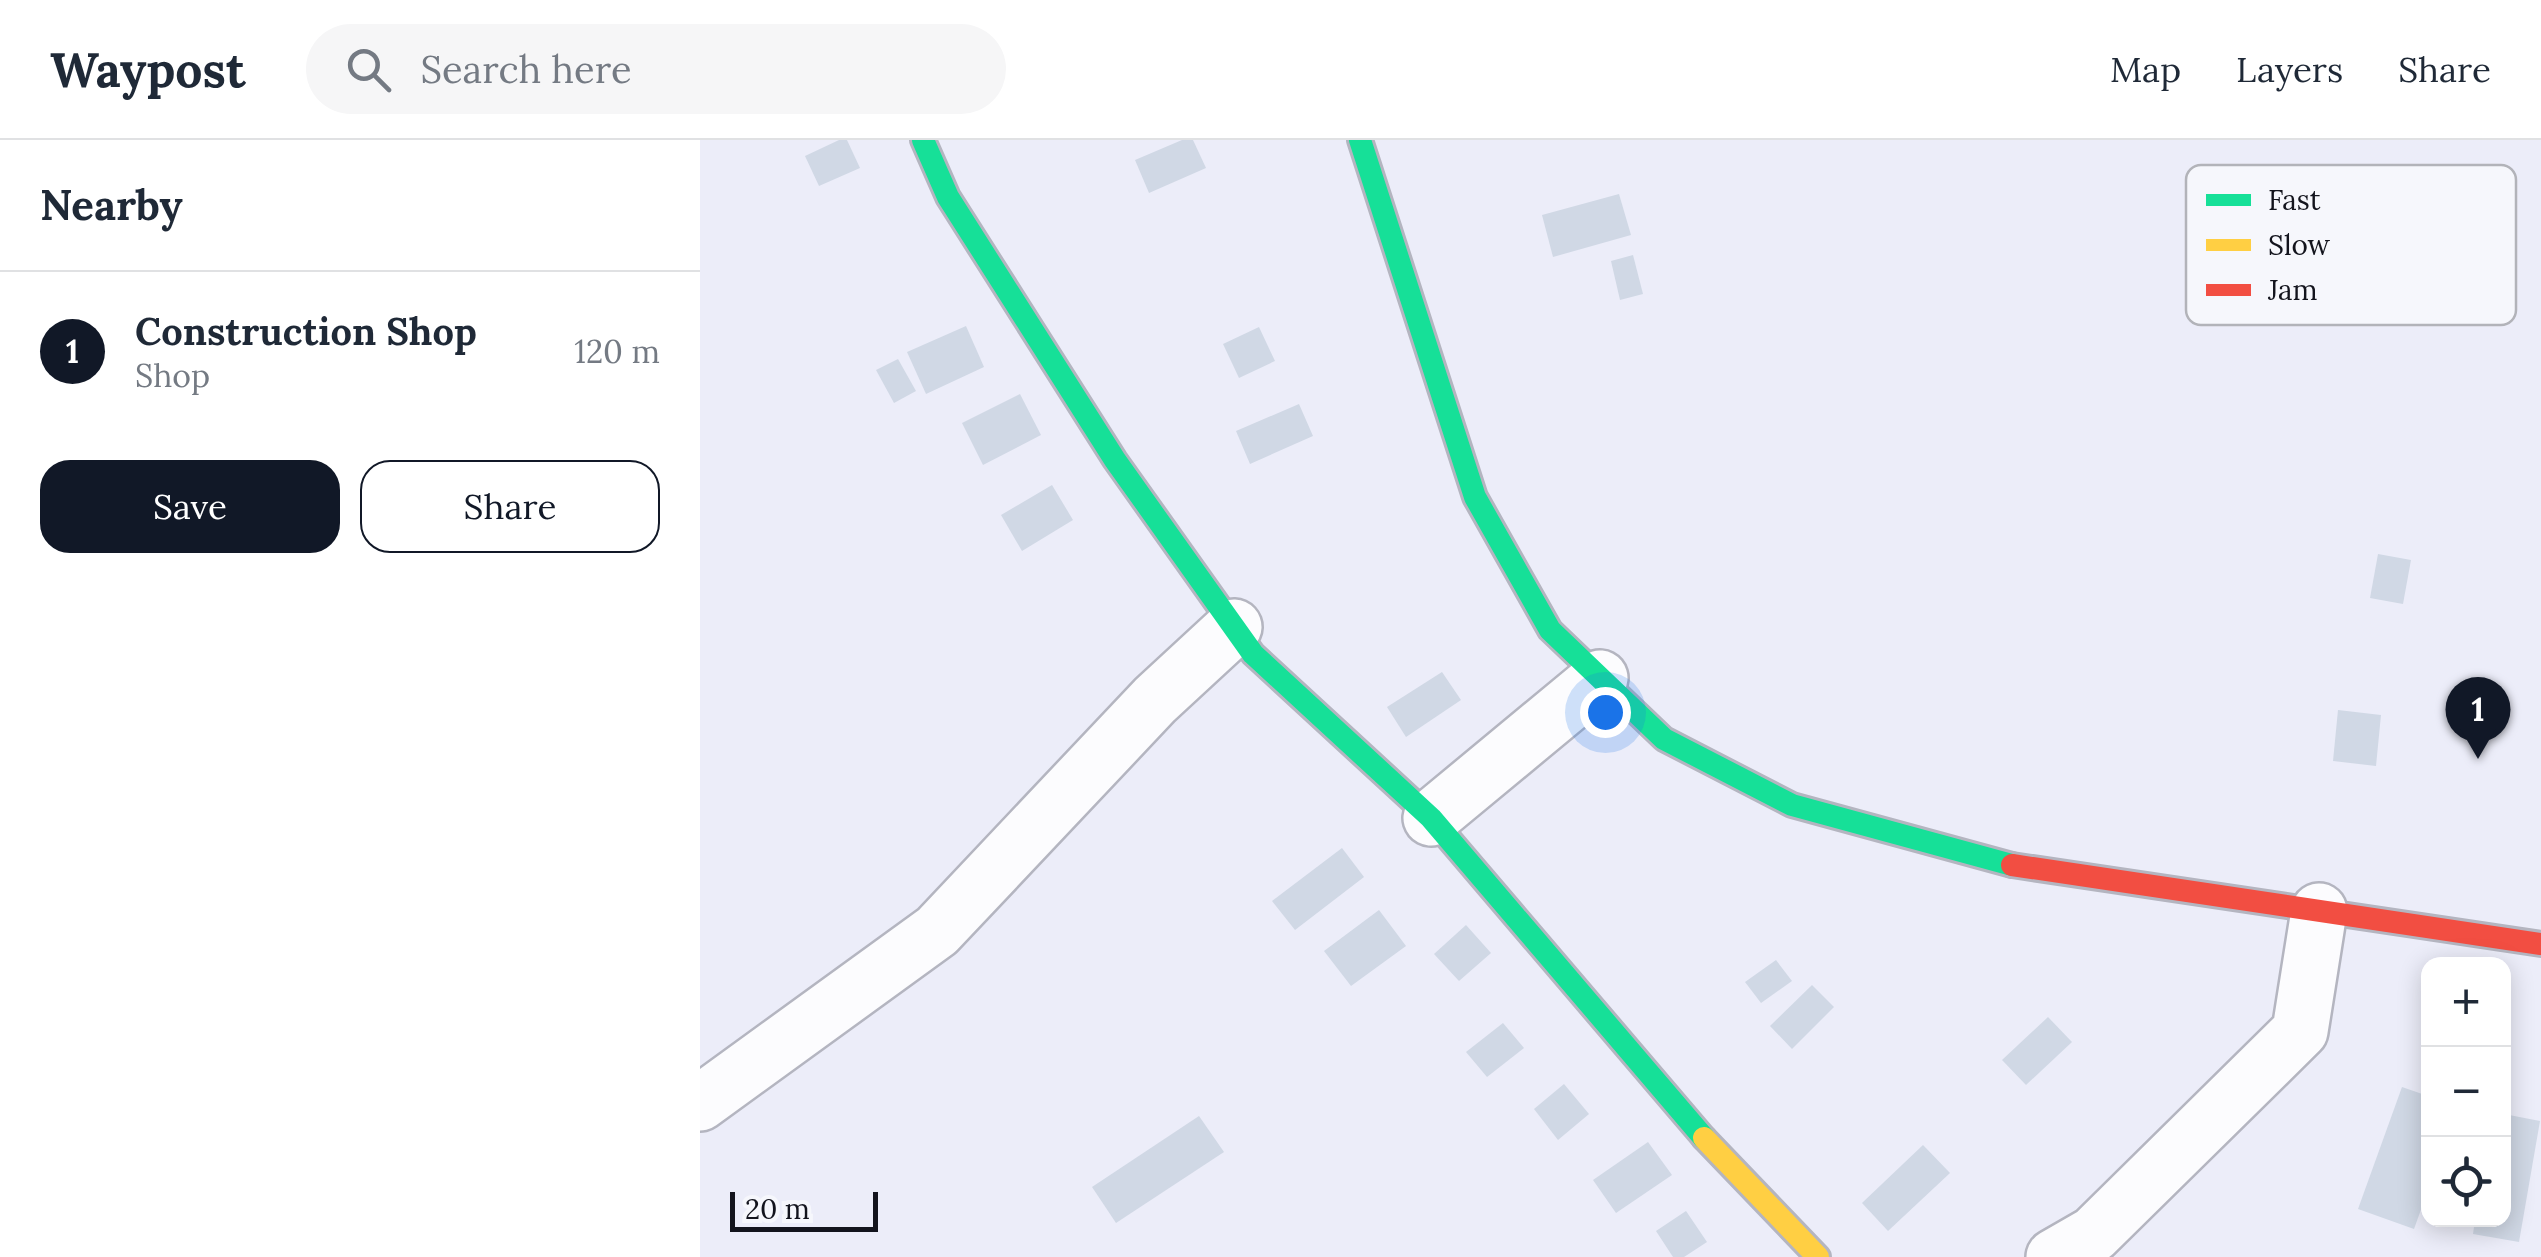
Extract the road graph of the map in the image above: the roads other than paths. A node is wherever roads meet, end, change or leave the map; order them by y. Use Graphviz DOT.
graph roads {
  1 [pos="923,140"];
  2 [pos="1360,140"];
  3 [pos="1234,627"];
  4 [pos="1600,678"];
  5 [pos="1431,818"];
  6 [pos="2319,911"];
  7 [pos="2541,944"];
  8 [pos="700,1103"];
  9 [pos="1818,1257"];
  10 [pos="2054,1257"];
  1 -- 3 [label="main road"];
  2 -- 4 [label="main road"];
  3 -- 5 [label="main road"];
  3 -- 8 [label="street"];
  4 -- 5 [label="street"];
  4 -- 6 [label="main road"];
  5 -- 9 [label="main road"];
  6 -- 7 [label="main road"];
  6 -- 10 [label="street"];
}
